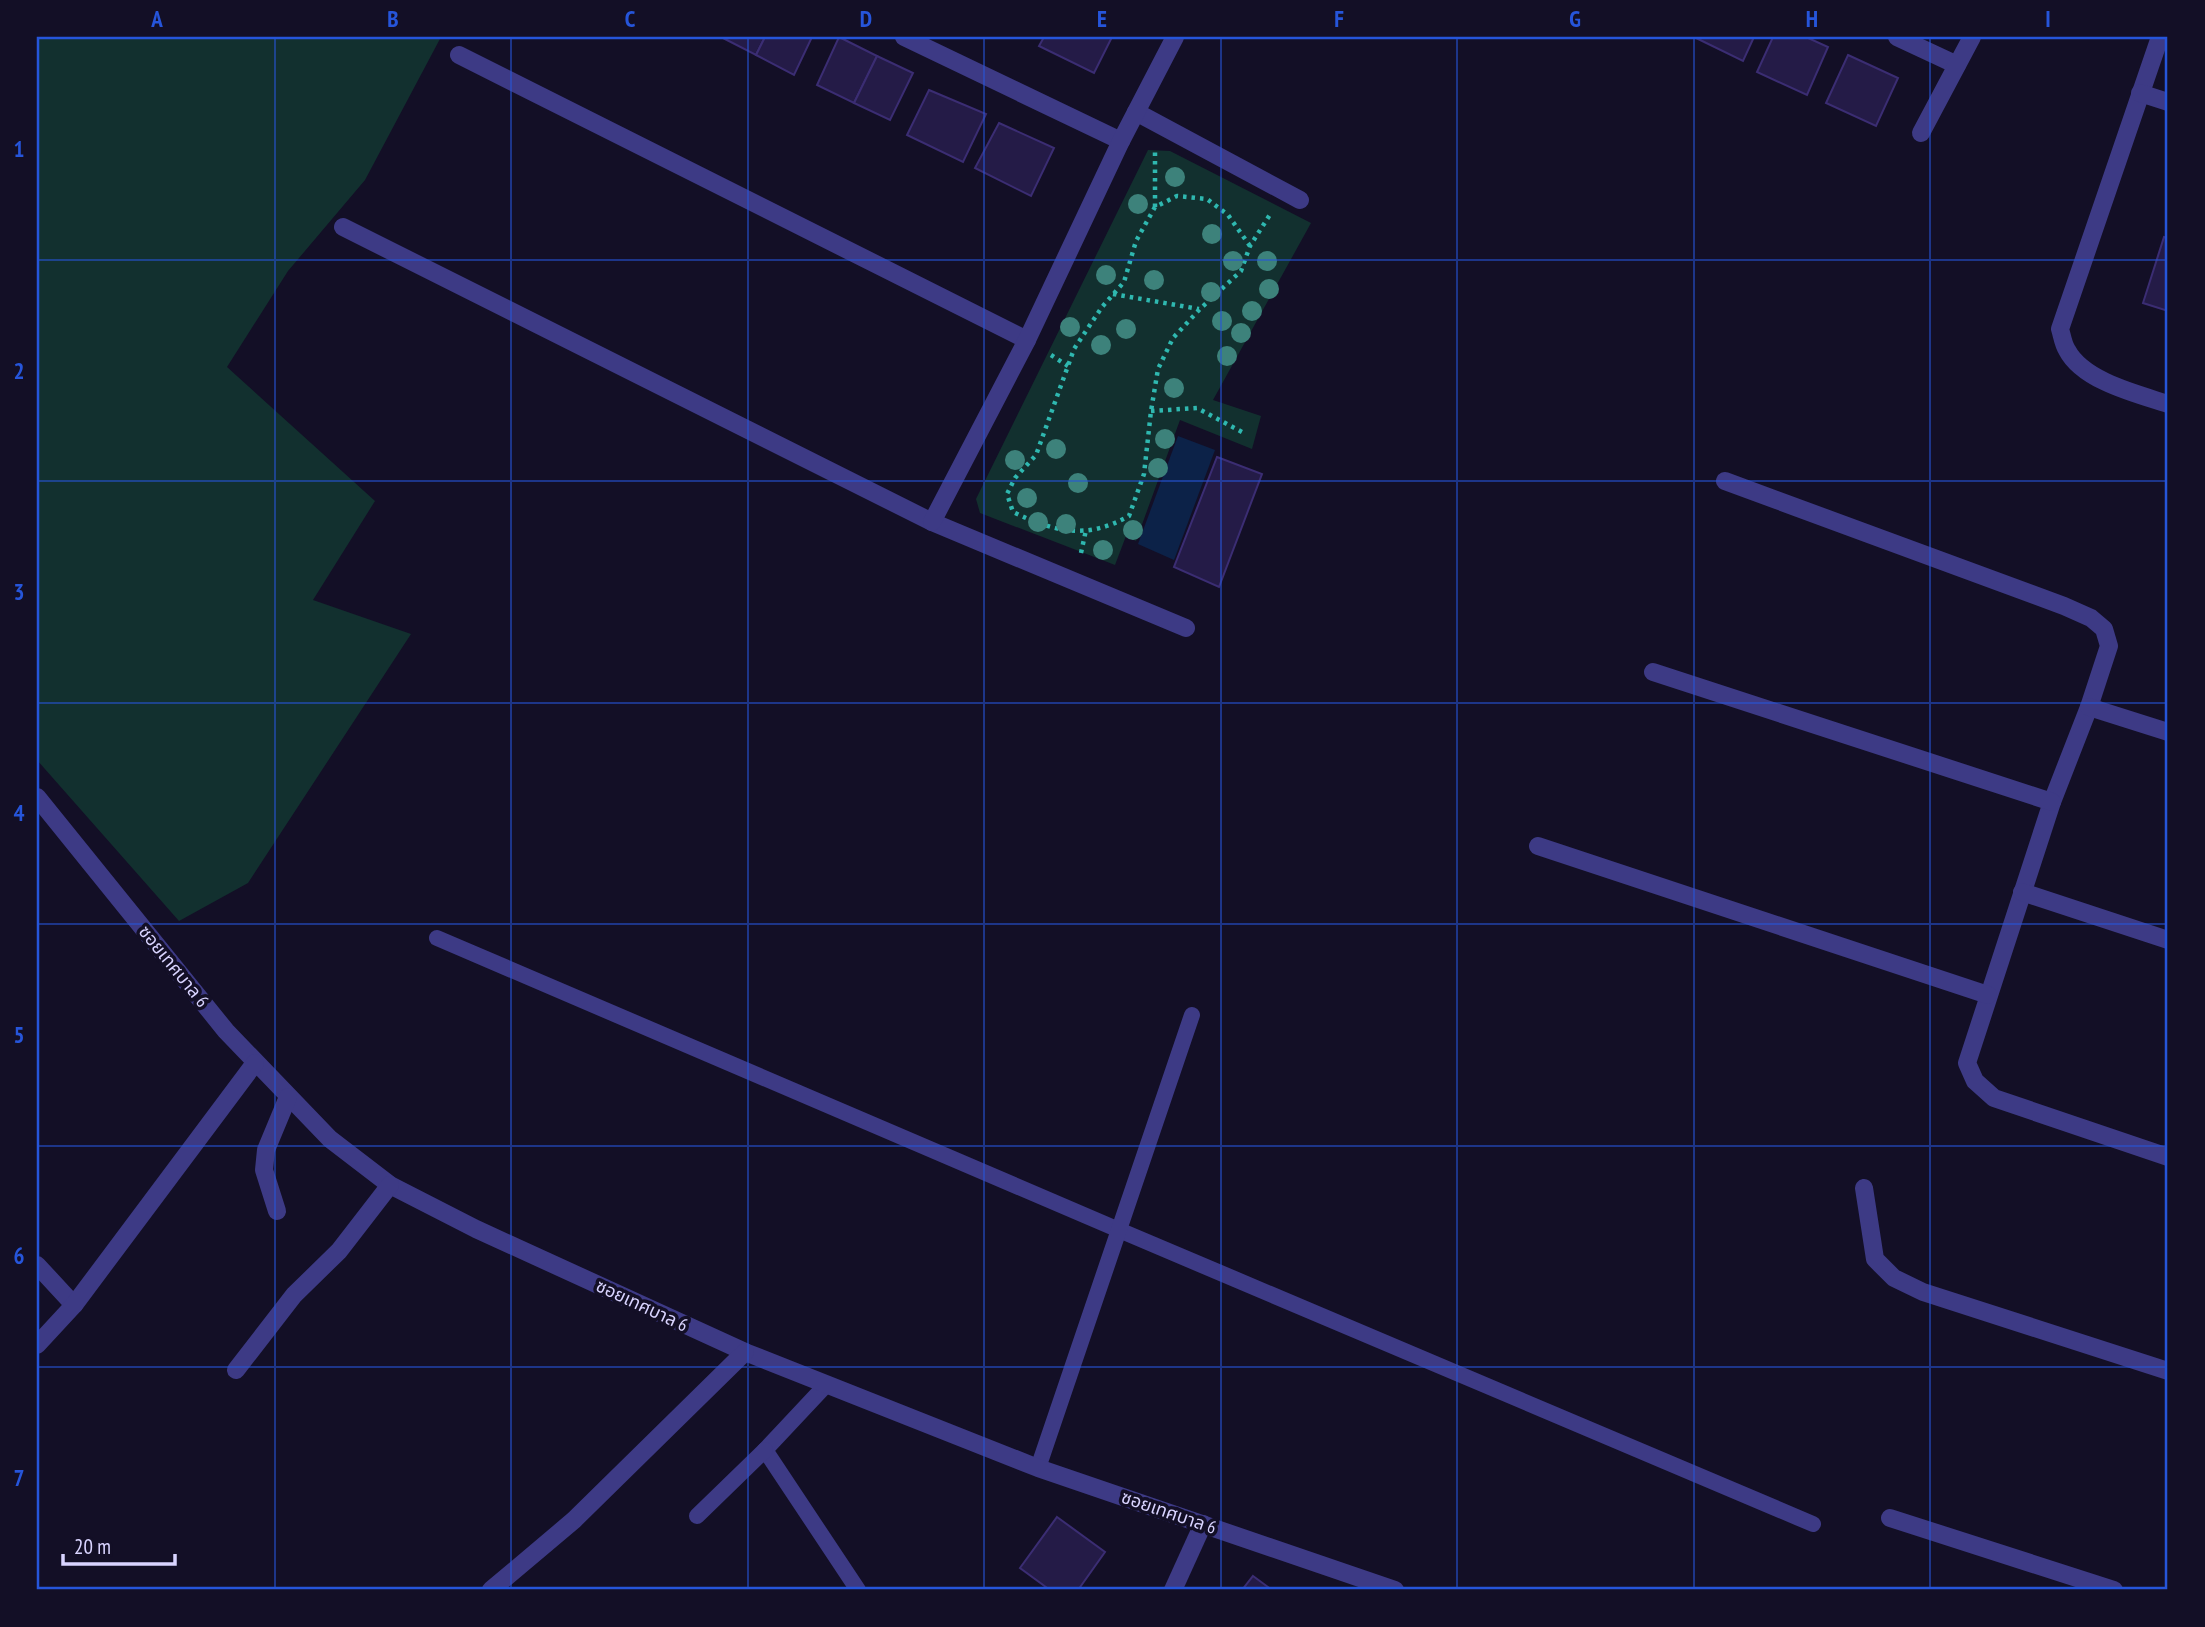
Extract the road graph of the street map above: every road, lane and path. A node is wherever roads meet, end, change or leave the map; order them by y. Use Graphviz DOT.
graph roads {
  1 [pos="904,37"];
  2 [pos="1175,37"];
  3 [pos="1897,37"];
  4 [pos="1972,37"];
  5 [pos="2160,37"];
  6 [pos="459,55"];
  7 [pos="1957,65"];
  8 [pos="2140,93"];
  9 [pos="2168,102"];
  10 [pos="1136,112"];
  11 [pos="1157,124"];
  12 [pos="1921,133"];
  13 [pos="1121,141"];
  14 [pos="1292,196"];
  15 [pos="1155,207"];
  16 [pos="343,227"];
  17 [pos="1251,246"];
  18 [pos="1113,294"];
  19 [pos="1200,309"];
  20 [pos="1027,340"];
  21 [pos="2168,404"];
  22 [pos="1151,411"];
  23 [pos="1242,432"];
  24 [pos="1725,481"];
  25 [pos="932,522"];
  26 [pos="1186,628"];
  27 [pos="1653,672"];
  28 [pos="2089,707"];
  29 [pos="2168,732"];
  30 [pos="37,797"];
  31 [pos="2052,802"];
  32 [pos="1538,846"];
  33 [pos="2022,892"];
  34 [pos="437,938"];
  35 [pos="2168,940"];
  36 [pos="1988,995"];
  37 [pos="1192,1015"];
  38 [pos="255,1063"];
  39 [pos="288,1097"];
  40 [pos="2168,1157"];
  41 [pos="390,1185"];
  42 [pos="1864,1188"];
  43 [pos="277,1211"];
  44 [pos="1119,1230"];
  45 [pos="37,1265"];
  46 [pos="74,1305"];
  47 [pos="37,1345"];
  48 [pos="745,1352"];
  49 [pos="236,1370"];
  50 [pos="2168,1371"];
  51 [pos="827,1385"];
  52 [pos="765,1450"];
  53 [pos="1038,1468"];
  54 [pos="697,1516"];
  55 [pos="1891,1518"];
  56 [pos="1203,1524"];
  57 [pos="1813,1524"];
  58 [pos="491,1590"];
  59 [pos="858,1590"];
  60 [pos="1174,1590"];
  61 [pos="1395,1590"];
  62 [pos="2114,1590"];
  1 -- 13 [label="street"];
  2 -- 10 [label="street"];
  3 -- 7 [label="street"];
  4 -- 7 [label="street"];
  5 -- 8 [label="street"];
  6 -- 20 [label="street"];
  7 -- 12 [label="street"];
  8 -- 9 [label="street"];
  8 -- 21 [label="street"];
  10 -- 11 [label="street"];
  10 -- 13 [label="street"];
  11 -- 14 [label="street"];
  11 -- 15 [label="path"];
  13 -- 20 [label="street"];
  14 -- 17 [label="path"];
  15 -- 17 [label="path"];
  15 -- 18 [label="path"];
  16 -- 25 [label="street"];
  17 -- 19 [label="path"];
  18 -- 19 [label="path"];
  18 -- 22 [label="path"];
  19 -- 22 [label="path"];
  20 -- 25 [label="street"];
  22 -- 23 [label="path"];
  24 -- 28 [label="street"];
  25 -- 26 [label="street"];
  27 -- 31 [label="street"];
  28 -- 29 [label="street"];
  28 -- 31 [label="street"];
  30 -- 38 [label="street, ซอยเทศบาล 6"];
  31 -- 33 [label="street"];
  32 -- 36 [label="street"];
  33 -- 35 [label="street"];
  33 -- 36 [label="street"];
  34 -- 44 [label="lane"];
  36 -- 40 [label="street"];
  37 -- 44 [label="lane"];
  38 -- 39 [label="street, ซอยเทศบาล 6"];
  38 -- 46 [label="street"];
  39 -- 41 [label="street, ซอยเทศบาล 6"];
  39 -- 43 [label="street"];
  41 -- 48 [label="street, ซอยเทศบาล 6"];
  41 -- 49 [label="street"];
  42 -- 50 [label="street"];
  44 -- 53 [label="lane"];
  44 -- 57 [label="lane"];
  45 -- 46 [label="street"];
  46 -- 47 [label="street"];
  48 -- 51 [label="street, ซอยเทศบาล 6"];
  48 -- 58 [label="street"];
  51 -- 52 [label="lane"];
  51 -- 53 [label="street, ซอยเทศบาล 6"];
  52 -- 54 [label="lane"];
  52 -- 59 [label="lane"];
  53 -- 56 [label="street, ซอยเทศบาล 6"];
  55 -- 62 [label="street"];
  56 -- 60 [label="street"];
  56 -- 61 [label="street, ซอยเทศบาล 6"];
}
